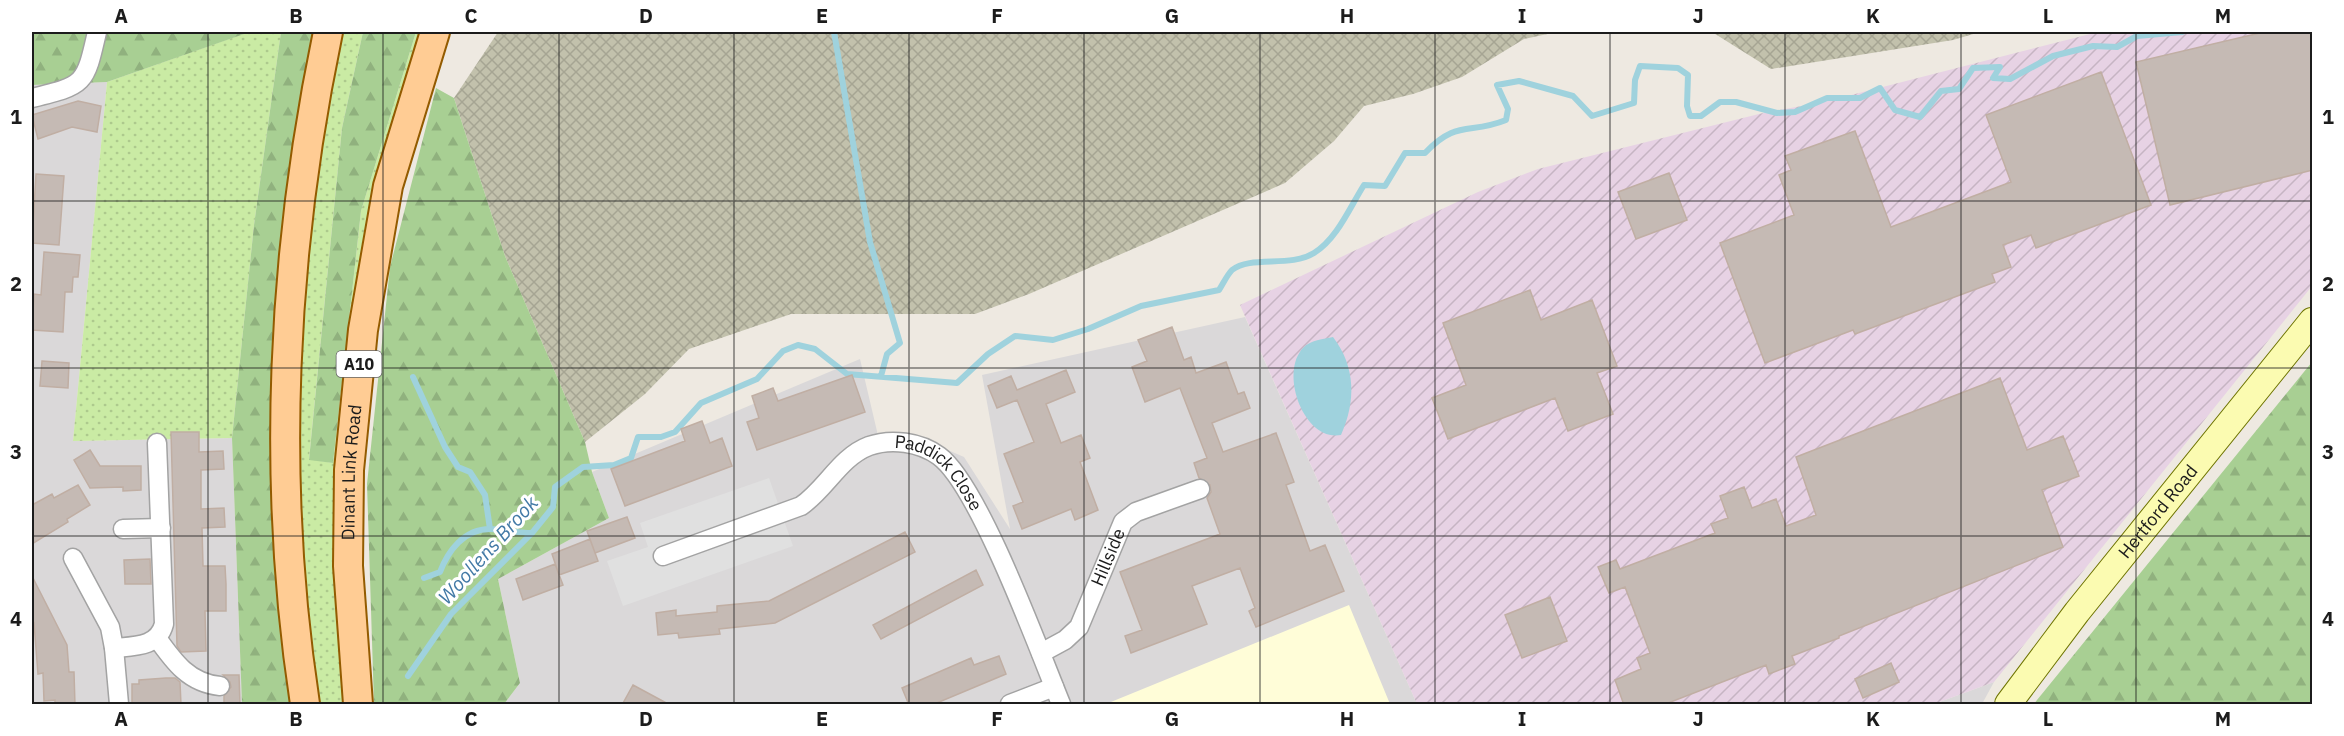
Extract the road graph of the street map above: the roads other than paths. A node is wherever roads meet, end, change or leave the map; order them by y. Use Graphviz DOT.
graph roads {
  1 [pos="97,32"];
  2 [pos="328,32"];
  3 [pos="435,32"];
  4 [pos="32,98"];
  5 [pos="2313,321"];
  6 [pos="157,443"];
  7 [pos="1200,489"];
  8 [pos="161,528"];
  9 [pos="123,529"];
  10 [pos="663,556"];
  11 [pos="73,558"];
  12 [pos="157,639"];
  13 [pos="114,648"];
  14 [pos="1041,653"];
  15 [pos="220,686"];
  16 [pos="1054,687"];
  17 [pos="119,705"];
  18 [pos="305,705"];
  19 [pos="358,705"];
  20 [pos="1010,705"];
  21 [pos="1061,705"];
  22 [pos="2008,705"];
  1 -- 4 [label="street"];
  2 -- 18 [label="main road"];
  3 -- 19 [label="main road, Dinant Link Road / A10"];
  5 -- 22 [label="main road, Hertford Road"];
  6 -- 8 [label="street"];
  7 -- 14 [label="street, Hillside"];
  8 -- 9 [label="street"];
  8 -- 12 [label="street"];
  10 -- 14 [label="street, Paddick Close"];
  11 -- 13 [label="street"];
  12 -- 13 [label="street"];
  12 -- 15 [label="street"];
  13 -- 17 [label="street"];
  14 -- 16 [label="street, Paddick Close"];
  16 -- 20 [label="street"];
  16 -- 21 [label="street, Paddick Close"];
}
